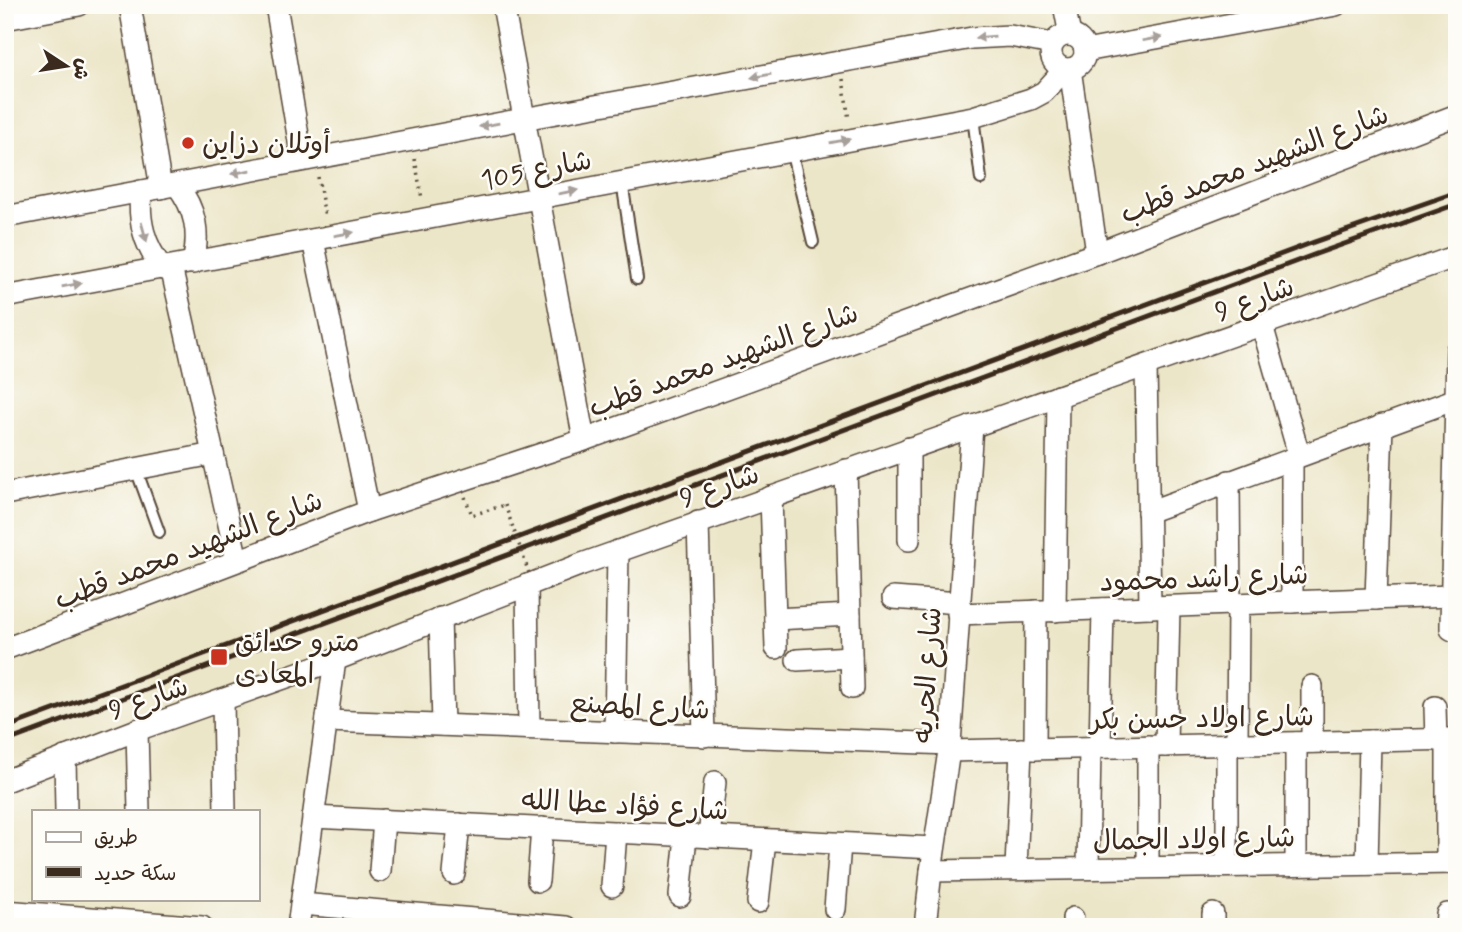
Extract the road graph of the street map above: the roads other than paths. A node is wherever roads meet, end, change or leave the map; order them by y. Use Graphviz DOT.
graph roads {
  1 [pos="79,5"];
  2 [pos="130,5"];
  3 [pos="276,5"];
  4 [pos="503,5"];
  5 [pos="1064,5"];
  6 [pos="1336,5"];
  7 [pos="5,19"];
  8 [pos="1061,40"];
  9 [pos="1085,51"];
  10 [pos="1067,69"];
  11 [pos="1457,115"];
  12 [pos="973,117"];
  13 [pos="523,118"];
  14 [pos="791,150"];
  15 [pos="309,158"];
  16 [pos="981,179"];
  17 [pos="622,182"];
  18 [pos="160,188"];
  19 [pos="538,197"];
  20 [pos="5,217"];
  21 [pos="321,238"];
  22 [pos="813,242"];
  23 [pos="1097,253"];
  24 [pos="1457,256"];
  25 [pos="193,263"];
  26 [pos="167,268"];
  27 [pos="637,279"];
  28 [pos="5,297"];
  29 [pos="1262,325"];
  30 [pos="1457,350"];
  31 [pos="1146,366"];
  32 [pos="1058,396"];
  33 [pos="1456,399"];
  34 [pos="1382,425"];
  35 [pos="972,426"];
  36 [pos="584,440"];
  37 [pos="909,448"];
  38 [pos="213,454"];
  39 [pos="1296,457"];
  40 [pos="136,469"];
  41 [pos="846,470"];
  42 [pos="1229,481"];
  43 [pos="5,494"];
  44 [pos="771,497"];
  45 [pos="369,511"];
  46 [pos="1148,512"];
  47 [pos="698,522"];
  48 [pos="159,532"];
  49 [pos="909,540"];
  50 [pos="618,551"];
  51 [pos="237,560"];
  52 [pos="528,579"];
  53 [pos="1451,596"];
  54 [pos="893,598"];
  55 [pos="1376,599"];
  56 [pos="1292,602"];
  57 [pos="1234,604"];
  58 [pos="1159,607"];
  59 [pos="959,608"];
  60 [pos="1103,609"];
  61 [pos="1045,611"];
  62 [pos="850,615"];
  63 [pos="440,618"];
  64 [pos="775,619"];
  65 [pos="1457,632"];
  66 [pos="776,648"];
  67 [pos="5,649"];
  68 [pos="852,657"];
  69 [pos="335,660"];
  70 [pos="797,660"];
  71 [pos="1312,686"];
  72 [pos="852,688"];
  73 [pos="223,701"];
  74 [pos="1435,708"];
  75 [pos="327,721"];
  76 [pos="443,725"];
  77 [pos="529,728"];
  78 [pos="137,730"];
  79 [pos="615,732"];
  80 [pos="704,736"];
  81 [pos="1446,739"];
  82 [pos="1370,741"];
  83 [pos="1304,743"];
  84 [pos="1232,744"];
  85 [pos="1157,746"];
  86 [pos="950,747"];
  87 [pos="1095,747"];
  88 [pos="1028,749"];
  89 [pos="65,757"];
  90 [pos="5,781"];
  91 [pos="715,782"];
  92 [pos="66,810"];
  93 [pos="139,810"];
  94 [pos="225,810"];
  95 [pos="313,817"];
  96 [pos="384,820"];
  97 [pos="459,824"];
  98 [pos="542,828"];
  99 [pos="616,832"];
  100 [pos="686,836"];
  101 [pos="709,837"];
  102 [pos="765,840"];
  103 [pos="840,844"];
  104 [pos="934,848"];
  105 [pos="1452,863"];
  106 [pos="1367,864"];
  107 [pos="1296,865"];
  108 [pos="1227,866"];
  109 [pos="1148,867"];
  110 [pos="1088,868"];
  111 [pos="1016,869"];
  112 [pos="380,871"];
  113 [pos="931,871"];
  114 [pos="454,874"];
  115 [pos="538,881"];
  116 [pos="612,886"];
  117 [pos="680,897"];
  118 [pos="758,902"];
  119 [pos="301,904"];
  120 [pos="835,909"];
  121 [pos="5,911"];
  122 [pos="511,924"];
  123 [pos="202,927"];
  124 [pos="298,927"];
  125 [pos="565,927"];
  126 [pos="925,927"];
  1 -- 7 [label="street"];
  2 -- 18 [label="street"];
  3 -- 15 [label="street"];
  4 -- 13 [label="street"];
  5 -- 8 [label="street"];
  9 -- 6 [label="street, one-way"];
  8 -- 9 [label="street"];
  8 -- 10 [label="street"];
  8 -- 13 [label="street, شارع 105, one-way"];
  9 -- 10 [label="street"];
  10 -- 12 [label="street, شارع 105"];
  10 -- 23 [label="street"];
  11 -- 23 [label="street, شارع الشهيد محمد قطب"];
  14 -- 12 [label="street, شارع 105, one-way"];
  12 -- 16 [label="lane"];
  13 -- 15 [label="street, شارع 105, one-way"];
  13 -- 19 [label="street"];
  14 -- 17 [label="street, شارع 105"];
  14 -- 22 [label="lane"];
  15 -- 18 [label="street, شارع 105, one-way"];
  19 -- 17 [label="street, شارع 105, one-way"];
  17 -- 27 [label="lane"];
  18 -- 20 [label="street, شارع 105"];
  18 -- 25 [label="street"];
  18 -- 26 [label="street, one-way"];
  21 -- 19 [label="street, شارع 105, one-way"];
  19 -- 36 [label="street"];
  21 -- 25 [label="street, شارع 105"];
  21 -- 45 [label="street"];
  23 -- 36 [label="street, شارع الشهيد محمد قطب"];
  24 -- 29 [label="street, شارع 9"];
  25 -- 26 [label="street, شارع 105"];
  28 -- 26 [label="street, شارع 105, one-way"];
  26 -- 38 [label="street"];
  29 -- 31 [label="street, شارع 9"];
  29 -- 39 [label="street"];
  30 -- 33 [label="street"];
  31 -- 32 [label="street, شارع 9"];
  31 -- 46 [label="street"];
  32 -- 35 [label="street, شارع 9"];
  32 -- 61 [label="street"];
  33 -- 34 [label="street"];
  33 -- 53 [label="street"];
  34 -- 39 [label="street"];
  34 -- 55 [label="street"];
  35 -- 37 [label="street, شارع 9"];
  35 -- 59 [label="street, شارع الحريه"];
  36 -- 45 [label="street, شارع الشهيد محمد قطب"];
  37 -- 41 [label="street, شارع 9"];
  37 -- 49 [label="street"];
  38 -- 40 [label="street"];
  38 -- 51 [label="street"];
  39 -- 42 [label="street"];
  39 -- 56 [label="street"];
  40 -- 43 [label="street"];
  40 -- 48 [label="lane"];
  41 -- 44 [label="street, شارع 9"];
  41 -- 62 [label="street"];
  42 -- 46 [label="street"];
  42 -- 57 [label="street"];
  44 -- 47 [label="street, شارع 9"];
  44 -- 64 [label="street"];
  45 -- 51 [label="street, شارع الشهيد محمد قطب"];
  46 -- 58 [label="street"];
  47 -- 50 [label="street, شارع 9"];
  47 -- 80 [label="street"];
  50 -- 52 [label="street, شارع 9"];
  50 -- 79 [label="street"];
  51 -- 67 [label="street, شارع الشهيد محمد قطب"];
  52 -- 63 [label="street, شارع 9"];
  52 -- 77 [label="street"];
  53 -- 55 [label="street, شارع راشد محمود"];
  53 -- 65 [label="street"];
  54 -- 59 [label="street, شارع راشد محمود"];
  55 -- 56 [label="street, شارع راشد محمود"];
  56 -- 57 [label="street, شارع راشد محمود"];
  57 -- 58 [label="street, شارع راشد محمود"];
  57 -- 84 [label="street"];
  58 -- 60 [label="street, شارع راشد محمود"];
  58 -- 85 [label="street"];
  59 -- 61 [label="street, شارع راشد محمود"];
  59 -- 86 [label="street, شارع الحريه"];
  60 -- 61 [label="street, شارع راشد محمود"];
  60 -- 87 [label="street"];
  61 -- 88 [label="street"];
  62 -- 64 [label="street"];
  62 -- 68 [label="street"];
  63 -- 69 [label="street, شارع 9"];
  63 -- 76 [label="street"];
  64 -- 66 [label="street"];
  68 -- 70 [label="street"];
  68 -- 72 [label="street"];
  69 -- 73 [label="street, شارع 9"];
  69 -- 75 [label="street"];
  71 -- 83 [label="street"];
  73 -- 78 [label="street, شارع 9"];
  73 -- 94 [label="street"];
  74 -- 81 [label="street"];
  75 -- 76 [label="street, شارع المصنع"];
  75 -- 95 [label="street"];
  76 -- 77 [label="street, شارع المصنع"];
  77 -- 79 [label="street, شارع المصنع"];
  78 -- 89 [label="street, شارع 9"];
  78 -- 93 [label="street"];
  79 -- 80 [label="street, شارع المصنع"];
  80 -- 86 [label="street, شارع المصنع"];
  81 -- 82 [label="street, شارع اولاد حسن بكر"];
  81 -- 105 [label="street"];
  82 -- 83 [label="street, شارع اولاد حسن بكر"];
  82 -- 106 [label="street"];
  83 -- 84 [label="street, شارع اولاد حسن بكر"];
  83 -- 107 [label="street"];
  84 -- 85 [label="street, شارع اولاد حسن بكر"];
  84 -- 108 [label="street"];
  85 -- 87 [label="street, شارع اولاد حسن بكر"];
  85 -- 109 [label="street"];
  86 -- 88 [label="street, شارع اولاد حسن بكر"];
  86 -- 104 [label="street, شارع الحريه"];
  87 -- 88 [label="street, شارع اولاد حسن بكر"];
  87 -- 110 [label="street"];
  88 -- 111 [label="street"];
  89 -- 90 [label="street, شارع 9"];
  89 -- 92 [label="street"];
  91 -- 101 [label="street"];
  95 -- 96 [label="street, شارع فؤاد عطا الله"];
  95 -- 119 [label="street"];
  96 -- 97 [label="street, شارع فؤاد عطا الله"];
  96 -- 112 [label="street"];
  97 -- 98 [label="street, شارع فؤاد عطا الله"];
  97 -- 114 [label="street"];
  98 -- 99 [label="street, شارع فؤاد عطا الله"];
  98 -- 115 [label="street"];
  99 -- 100 [label="street, شارع فؤاد عطا الله"];
  99 -- 116 [label="street"];
  100 -- 101 [label="street, شارع فؤاد عطا الله"];
  100 -- 117 [label="street"];
  101 -- 102 [label="street, شارع فؤاد عطا الله"];
  102 -- 103 [label="street, شارع فؤاد عطا الله"];
  102 -- 118 [label="street"];
  103 -- 104 [label="street, شارع فؤاد عطا الله"];
  103 -- 120 [label="street"];
  104 -- 113 [label="street, شارع الحريه"];
  105 -- 106 [label="street, شارع اولاد الجمال"];
  106 -- 107 [label="street, شارع اولاد الجمال"];
  107 -- 108 [label="street, شارع اولاد الجمال"];
  108 -- 109 [label="street, شارع اولاد الجمال"];
  109 -- 110 [label="street, شارع اولاد الجمال"];
  110 -- 111 [label="street, شارع اولاد الجمال"];
  111 -- 113 [label="street, شارع اولاد الجمال"];
  113 -- 126 [label="street, شارع الحريه"];
  119 -- 122 [label="street"];
  119 -- 124 [label="street"];
  121 -- 123 [label="street"];
  122 -- 125 [label="street"];
}
